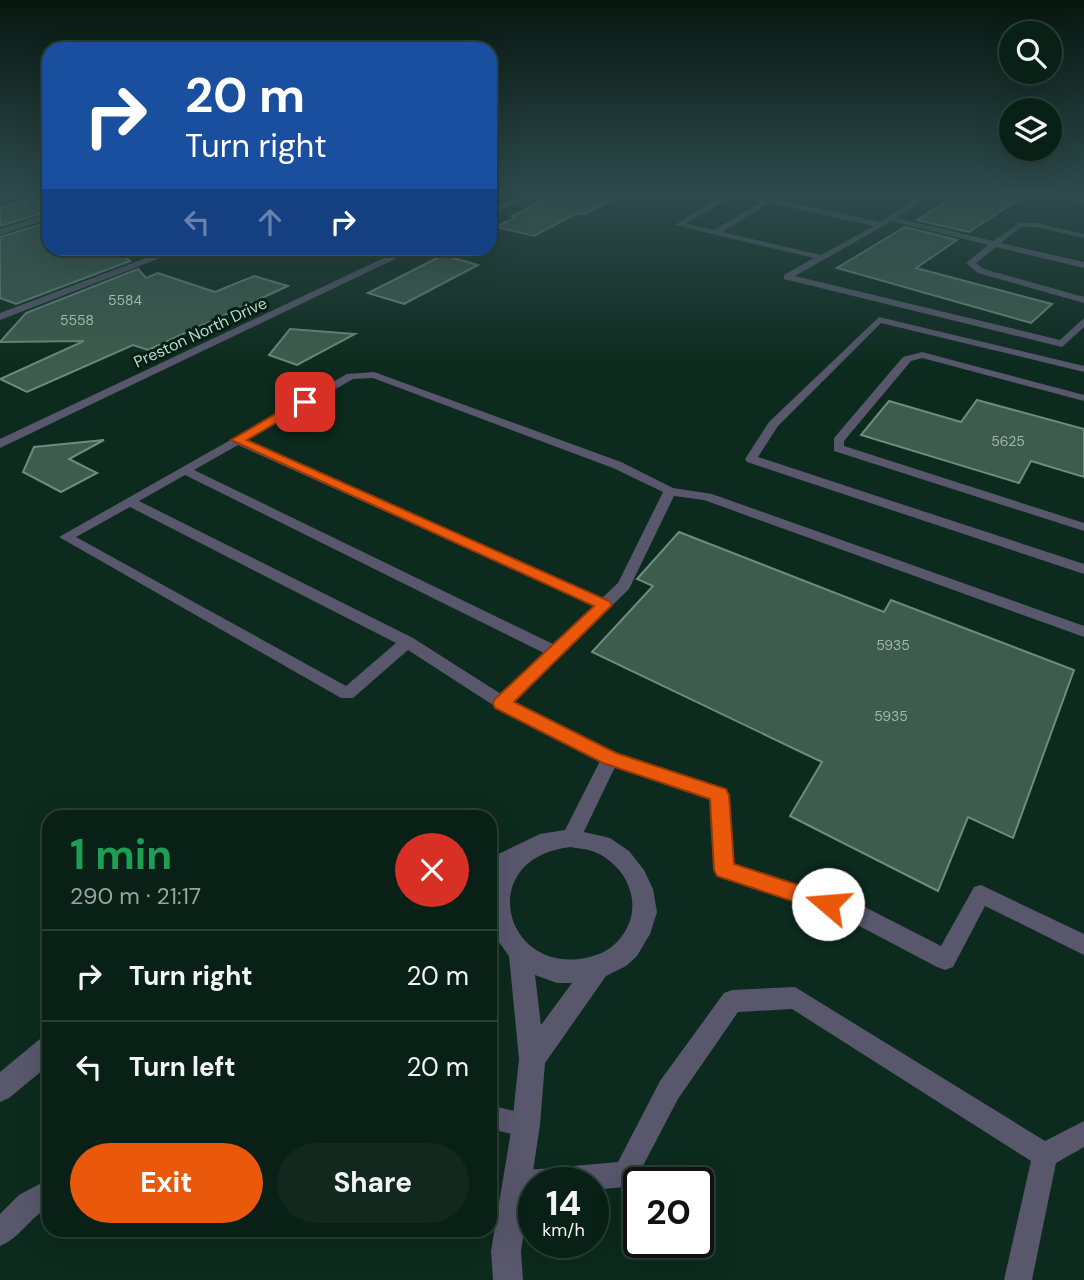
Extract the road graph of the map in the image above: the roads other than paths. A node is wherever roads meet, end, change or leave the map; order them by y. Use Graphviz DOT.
graph roads {
  1 [pos="792,251"];
  2 [pos="837,251"];
  3 [pos="983,251"];
  4 [pos="1025,251"];
  5 [pos="161,256"];
  6 [pos="397,256"];
  7 [pos="824,258"];
  8 [pos="1084,265"];
  9 [pos="1084,300"];
  10 [pos="0,317"];
  11 [pos="1084,321"];
  12 [pos="1084,369"];
  13 [pos="1084,398"];
  14 [pos="237,440"];
  15 [pos="0,444"];
  16 [pos="185,470"];
  17 [pos="670,491"];
  18 [pos="129,502"];
  19 [pos="1084,527"];
  20 [pos="1084,569"];
  21 [pos="604,605"];
  22 [pos="1084,632"];
  23 [pos="407,642"];
  24 [pos="555,652"];
  25 [pos="502,703"];
  26 [pos="610,758"];
  27 [pos="571,838"];
  28 [pos="520,855"];
  29 [pos="497,866"];
  30 [pos="497,901"];
  31 [pos="497,923"];
  32 [pos="1084,945"];
  33 [pos="521,954"];
  34 [pos="597,969"];
  35 [pos="42,1054"];
  36 [pos="532,1059"];
  37 [pos="0,1089"];
  38 [pos="497,1119"];
  39 [pos="526,1125"];
  40 [pos="1084,1133"];
  41 [pos="1045,1155"];
  42 [pos="517,1184"];
  43 [pos="42,1196"];
  44 [pos="0,1233"];
  45 [pos="509,1280"];
  46 [pos="1018,1280"];
  1 -- 7 [label="lane"];
  2 -- 7 [label="lane"];
  3 -- 9 [label="lane"];
  4 -- 8 [label="lane"];
  5 -- 10 [label="street"];
  6 -- 15 [label="street, Preston North Drive"];
  7 -- 11 [label="lane"];
  12 -- 20 [label="lane"];
  13 -- 19 [label="lane"];
  14 -- 16 [label="lane"];
  14 -- 17 [label="lane"];
  14 -- 21 [label="lane"];
  16 -- 18 [label="lane"];
  16 -- 24 [label="lane"];
  17 -- 21 [label="lane"];
  17 -- 22 [label="lane"];
  18 -- 23 [label="lane"];
  18 -- 23 [label="lane"];
  21 -- 24 [label="lane"];
  23 -- 25 [label="lane"];
  24 -- 25 [label="lane"];
  25 -- 26 [label="lane"];
  26 -- 27 [label="lane"];
  26 -- 32 [label="lane"];
  27 -- 28 [label="street"];
  27 -- 34 [label="street"];
  28 -- 29 [label="street"];
  28 -- 30 [label="street"];
  31 -- 33 [label="street"];
  33 -- 34 [label="street"];
  33 -- 36 [label="street"];
  34 -- 36 [label="street"];
  35 -- 37 [label="street"];
  36 -- 39 [label="street"];
  38 -- 39 [label="lane"];
  39 -- 42 [label="street"];
  40 -- 41 [label="lane"];
  41 -- 42 [label="lane"];
  41 -- 46 [label="lane"];
  42 -- 45 [label="street"];
  43 -- 44 [label="lane"];
}
